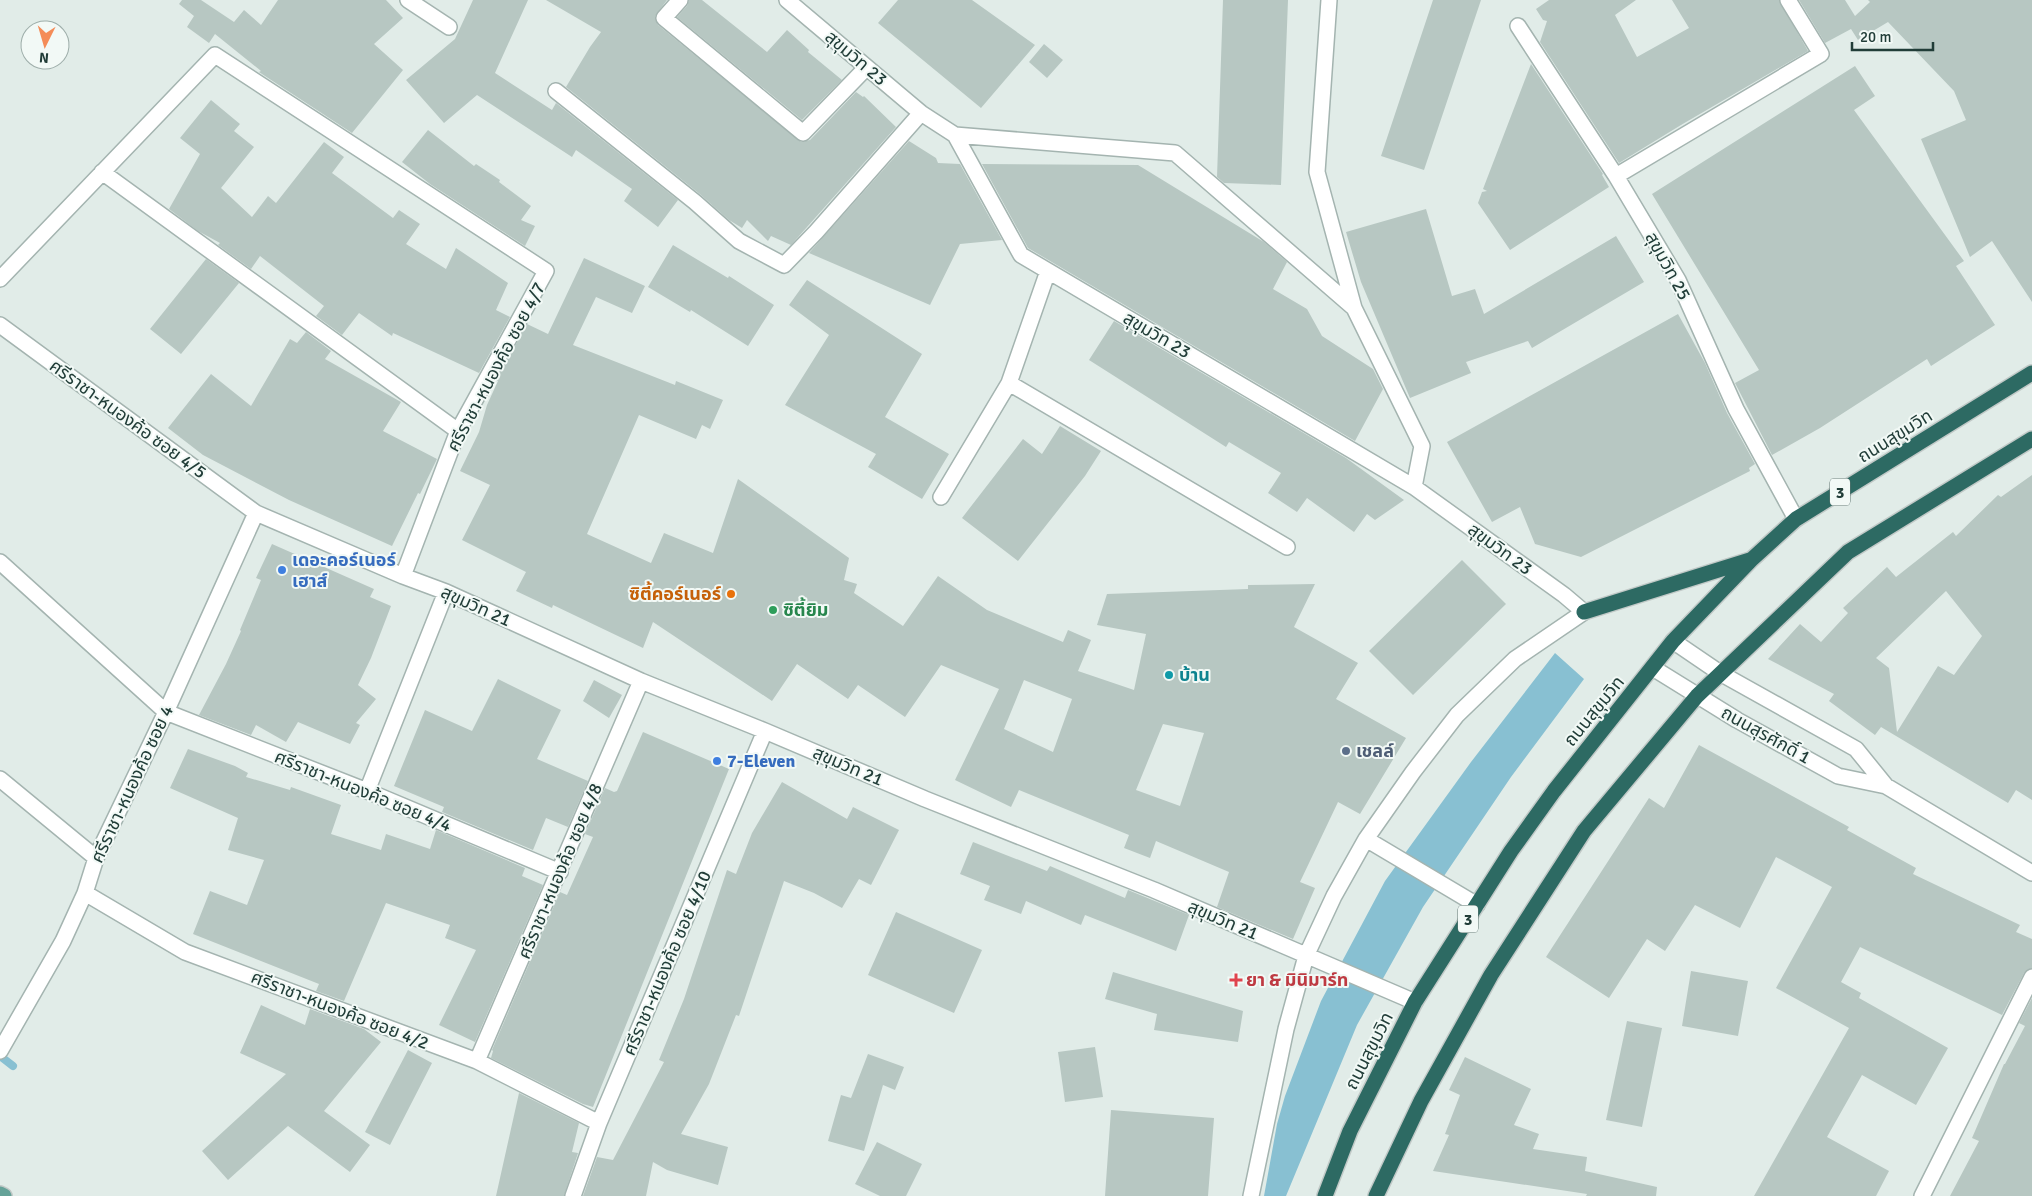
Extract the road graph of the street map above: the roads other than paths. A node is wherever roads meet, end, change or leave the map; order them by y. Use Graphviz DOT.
graph roads {
  1 [pos="408,0"];
  2 [pos="680,0"];
  3 [pos="786,0"];
  4 [pos="1329,0"];
  5 [pos="1788,0"];
  6 [pos="1518,26"];
  7 [pos="449,28"];
  8 [pos="866,68"];
  9 [pos="556,91"];
  10 [pos="921,113"];
  11 [pos="955,134"];
  12 [pos="102,172"];
  13 [pos="1616,176"];
  14 [pos="1048,271"];
  15 [pos="0,279"];
  16 [pos="1354,308"];
  17 [pos="0,325"];
  18 [pos="2032,373"];
  19 [pos="1008,383"];
  20 [pos="458,431"];
  21 [pos="2032,439"];
  22 [pos="1414,486"];
  23 [pos="941,497"];
  24 [pos="256,513"];
  25 [pos="1796,520"];
  26 [pos="1287,547"];
  27 [pos="1751,560"];
  28 [pos="0,562"];
  29 [pos="403,576"];
  30 [pos="446,592"];
  31 [pos="1584,612"];
  32 [pos="1672,642"];
  33 [pos="1653,668"];
  34 [pos="1720,672"];
  35 [pos="641,681"];
  36 [pos="1697,696"];
  37 [pos="166,712"];
  38 [pos="765,731"];
  39 [pos="0,779"];
  40 [pos="1886,786"];
  41 [pos="367,791"];
  42 [pos="1366,838"];
  43 [pos="96,858"];
  44 [pos="560,872"];
  45 [pos="2031,872"];
  46 [pos="85,893"];
  47 [pos="1477,905"];
  48 [pos="1306,956"];
  49 [pos="2032,977"];
  50 [pos="1415,1002"];
  51 [pos="4,1045"];
  52 [pos="478,1061"];
  53 [pos="599,1123"];
  54 [pos="0,1194"];
  55 [pos="4,1196"];
  56 [pos="573,1196"];
  57 [pos="1251,1196"];
  58 [pos="1325,1196"];
  59 [pos="1376,1196"];
  60 [pos="1922,1196"];
  1 -- 7 [label="street"];
  2 -- 8 [label="street"];
  3 -- 8 [label="street, สุขุมวิท 23"];
  4 -- 16 [label="street"];
  5 -- 13 [label="street"];
  6 -- 13 [label="street, สุขุมวิท 25"];
  8 -- 10 [label="street, สุขุมวิท 23"];
  9 -- 10 [label="street"];
  10 -- 11 [label="street, สุขุมวิท 23"];
  11 -- 14 [label="street, สุขุมวิท 23"];
  11 -- 16 [label="street"];
  12 -- 15 [label="street"];
  12 -- 20 [label="street"];
  12 -- 20 [label="street, ศรีราชา-หนองค้อ ซอย 4/7"];
  13 -- 25 [label="street, สุขุมวิท 25"];
  14 -- 19 [label="street"];
  14 -- 22 [label="street, สุขุมวิท 23"];
  16 -- 22 [label="street"];
  17 -- 24 [label="street, ศรีราชา-หนองค้อ ซอย 4/5"];
  18 -- 25 [label="highway, ถนนสุขุมวิท / 3"];
  19 -- 23 [label="street"];
  19 -- 26 [label="street"];
  20 -- 29 [label="street, ศรีราชา-หนองค้อ ซอย 4/7"];
  21 -- 34 [label="highway"];
  22 -- 31 [label="street, สุขุมวิท 23"];
  24 -- 29 [label="street, สุขุมวิท 21"];
  24 -- 37 [label="street, ศรีราชา-หนองค้อ ซอย 4"];
  25 -- 27 [label="highway, ถนนสุขุมวิท / 3"];
  27 -- 31 [label="highway"];
  27 -- 32 [label="highway, ถนนสุขุมวิท / 3"];
  28 -- 37 [label="street"];
  29 -- 30 [label="street, สุขุมวิท 21"];
  30 -- 35 [label="street, สุขุมวิท 21"];
  30 -- 41 [label="street"];
  31 -- 42 [label="street"];
  32 -- 33 [label="highway, ถนนสุขุมวิท / 3"];
  32 -- 34 [label="street, ถนนสุรศักดิ์ 1"];
  33 -- 36 [label="street, ถนนสุรศักดิ์ 1"];
  33 -- 47 [label="highway, ถนนสุขุมวิท / 3"];
  34 -- 36 [label="highway"];
  34 -- 40 [label="street, ถนนสุรศักดิ์ 1"];
  35 -- 38 [label="street, สุขุมวิท 21"];
  35 -- 44 [label="street, ศรีราชา-หนองค้อ ซอย 4/8"];
  36 -- 40 [label="street, ถนนสุรศักดิ์ 1"];
  36 -- 59 [label="highway"];
  37 -- 41 [label="street, ศรีราชา-หนองค้อ ซอย 4/4"];
  37 -- 43 [label="street, ศรีราชา-หนองค้อ ซอย 4"];
  38 -- 48 [label="street, สุขุมวิท 21"];
  38 -- 53 [label="street, ศรีราชา-หนองค้อ ซอย 4/10"];
  39 -- 43 [label="street"];
  40 -- 45 [label="street, ถนนสุรศักดิ์ 1"];
  41 -- 44 [label="street, ศรีราชา-หนองค้อ ซอย 4/4"];
  42 -- 47 [label="street"];
  42 -- 48 [label="street"];
  43 -- 46 [label="street, ศรีราชา-หนองค้อ ซอย 4"];
  44 -- 52 [label="street, ศรีราชา-หนองค้อ ซอย 4/8"];
  46 -- 51 [label="street, ศรีราชา-หนองค้อ ซอย 4"];
  46 -- 52 [label="street, ศรีราชา-หนองค้อ ซอย 4/2"];
  47 -- 50 [label="highway, ถนนสุขุมวิท / 3"];
  48 -- 50 [label="street, สุขุมวิท 21"];
  48 -- 57 [label="street"];
  49 -- 60 [label="street"];
  50 -- 58 [label="highway, ถนนสุขุมวิท / 3"];
  52 -- 53 [label="street, ศรีราชา-หนองค้อ ซอย 4/2"];
  53 -- 56 [label="street, ศรีราชา-หนองค้อ ซอย 4/10"];
  54 -- 55 [label="main road"];
}
